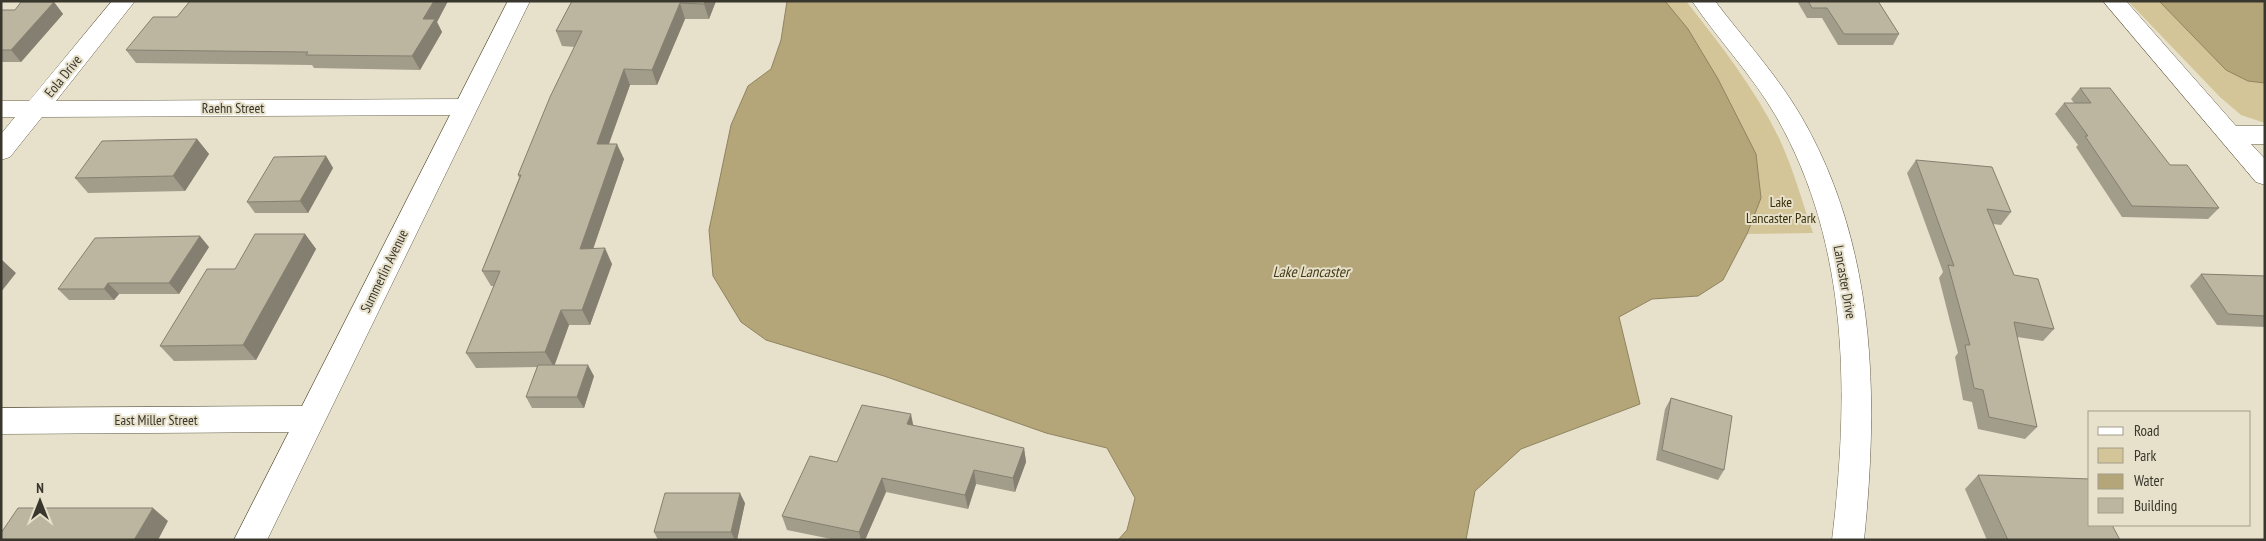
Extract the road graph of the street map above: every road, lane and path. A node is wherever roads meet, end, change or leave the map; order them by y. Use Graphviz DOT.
graph roads {
  1 [pos="124,1"];
  2 [pos="519,1"];
  3 [pos="1703,1"];
  4 [pos="2114,1"];
  5 [pos="465,107"];
  6 [pos="37,108"];
  7 [pos="1,109"];
  8 [pos="2232,135"];
  9 [pos="2265,135"];
  10 [pos="1,151"];
  11 [pos="2265,176"];
  12 [pos="310,419"];
  13 [pos="1,421"];
  14 [pos="250,540"];
  15 [pos="1848,540"];
  1 -- 6 [label="street, Eola Drive"];
  2 -- 5 [label="street, Summerlin Avenue"];
  3 -- 15 [label="street, Lancaster Drive"];
  4 -- 8 [label="street"];
  5 -- 6 [label="street, Raehn Street"];
  5 -- 12 [label="street, Summerlin Avenue"];
  6 -- 7 [label="street, Raehn Street"];
  6 -- 10 [label="street, Eola Drive"];
  8 -- 9 [label="street"];
  8 -- 11 [label="street"];
  12 -- 13 [label="street, East Miller Street"];
  12 -- 14 [label="street, Summerlin Avenue"];
}
